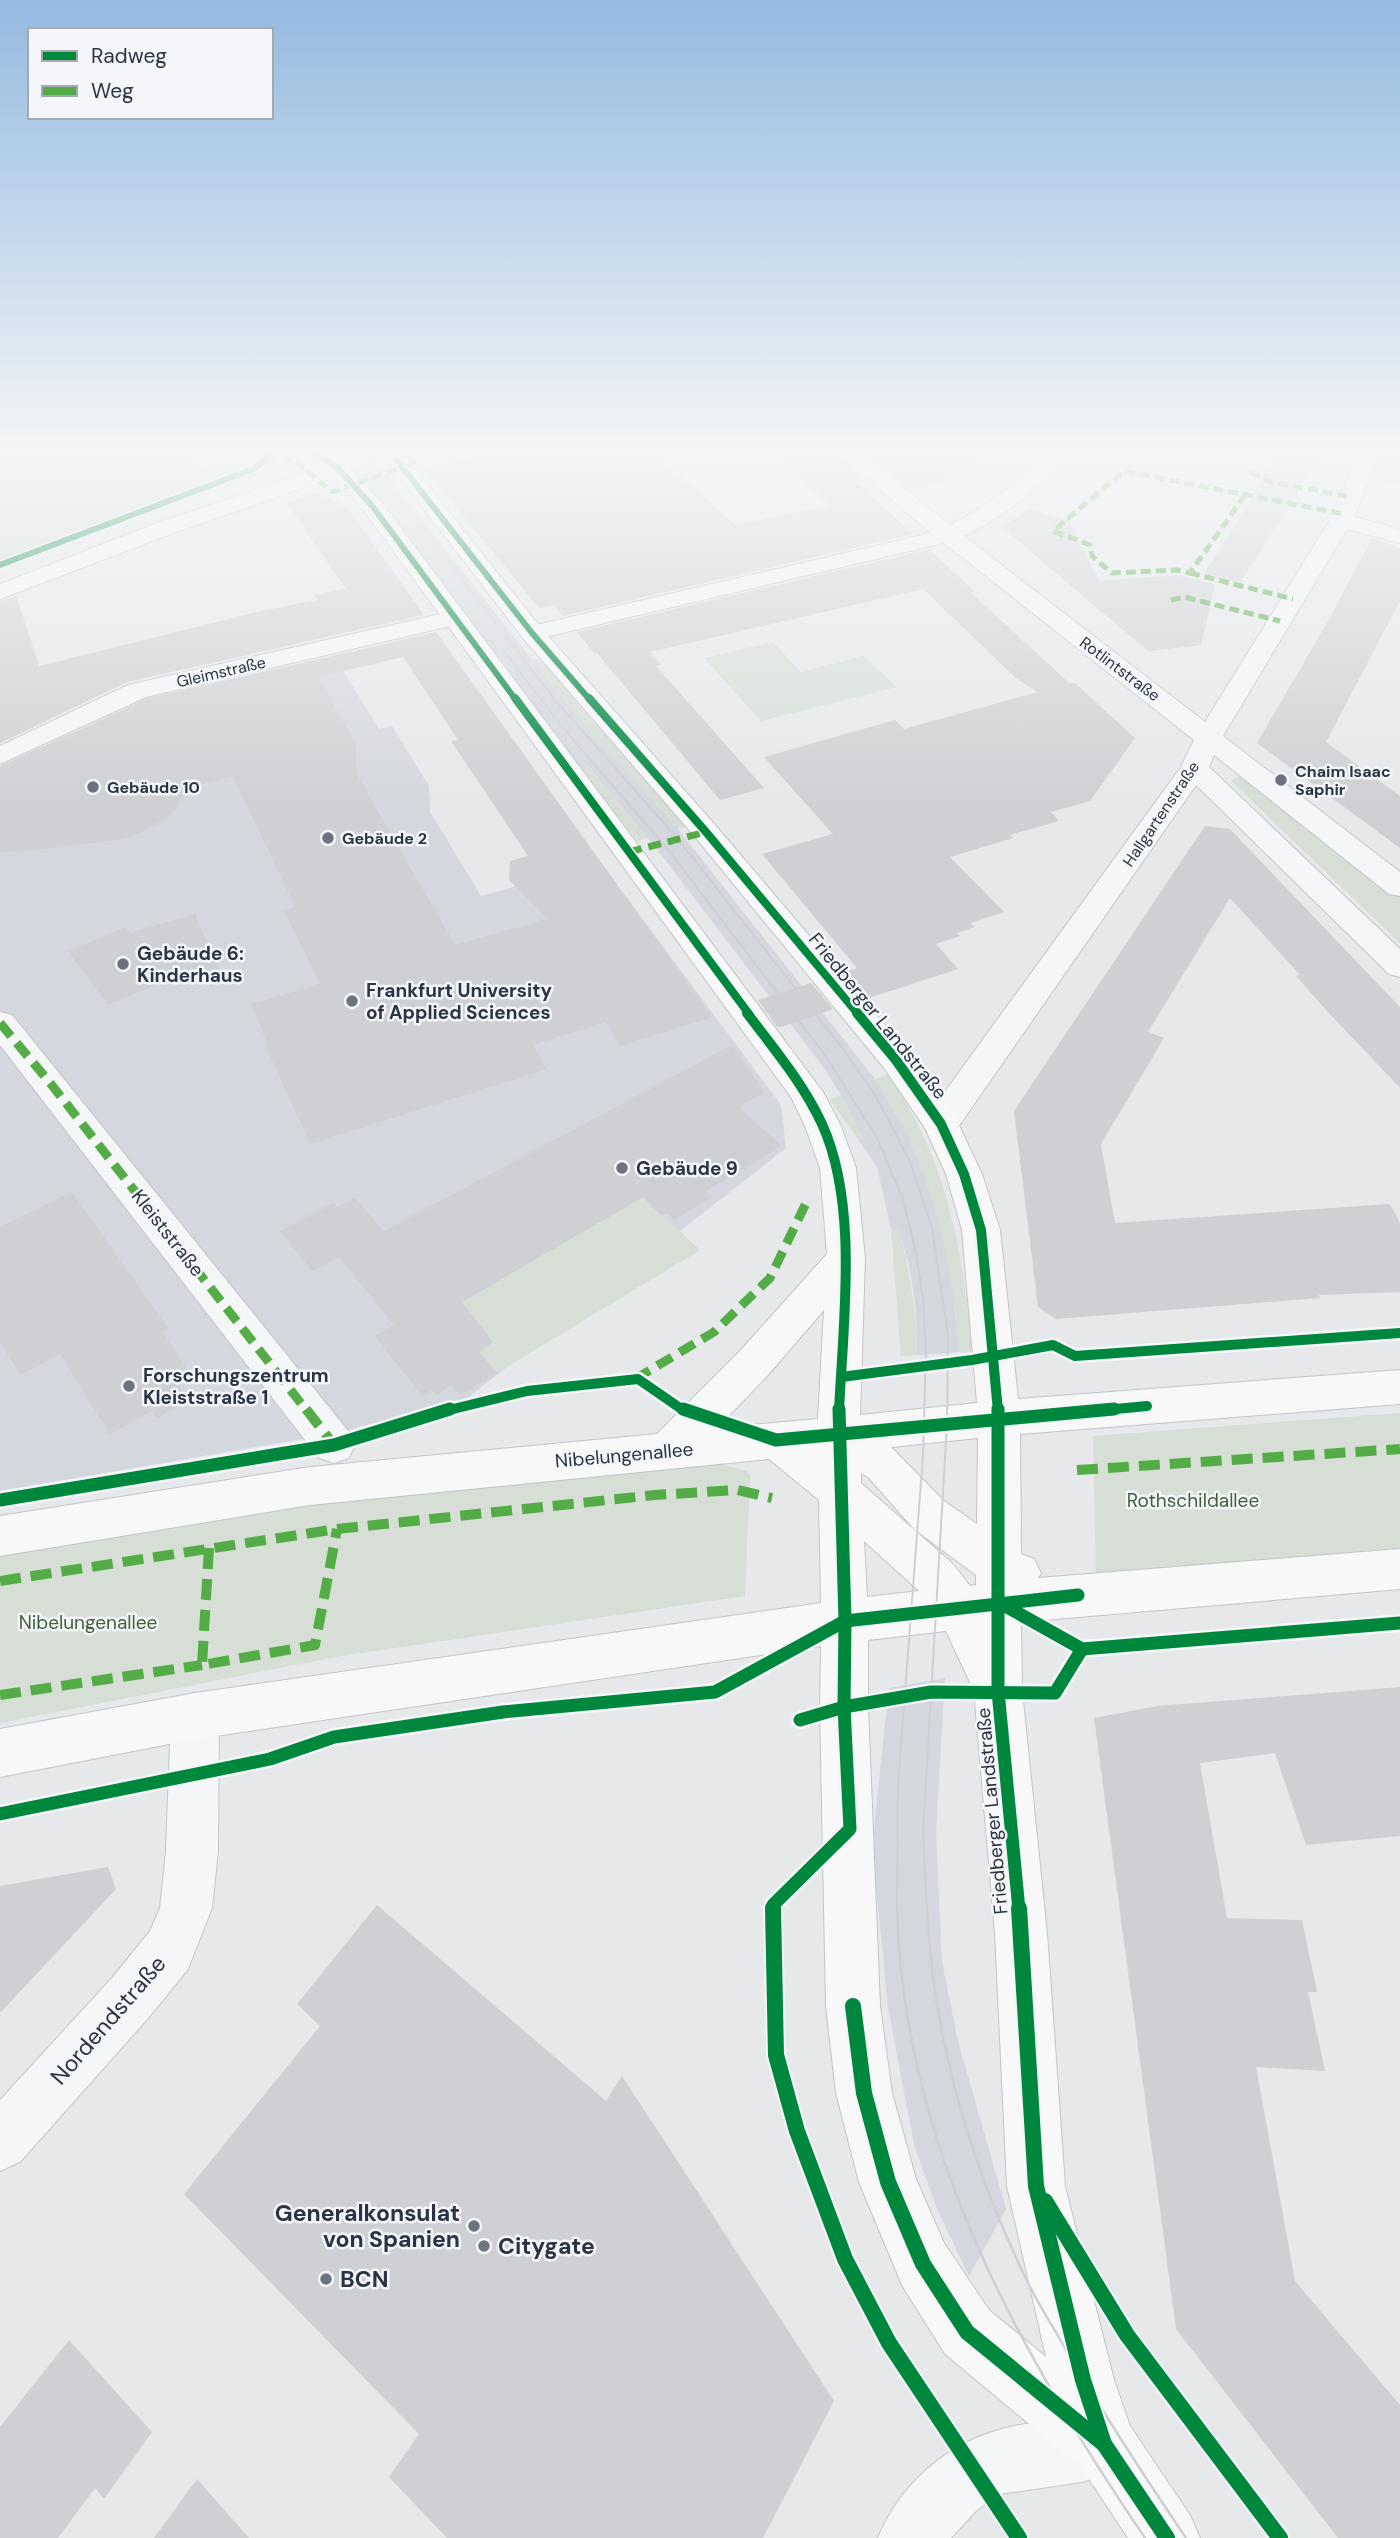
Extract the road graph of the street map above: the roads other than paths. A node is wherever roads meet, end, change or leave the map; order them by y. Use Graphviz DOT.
graph roads {
  1 [pos="63,567"];
  2 [pos="417,567"];
  3 [pos="480,567"];
  4 [pos="814,567"];
  5 [pos="988,567"];
  6 [pos="1312,567"];
  7 [pos="0,592"];
  8 [pos="454,618"];
  9 [pos="532,634"];
  10 [pos="1210,736"];
  11 [pos="0,756"];
  12 [pos="1194,768"];
  13 [pos="1400,887"];
  14 [pos="1400,967"];
  15 [pos="0,1023"];
  16 [pos="941,1124"];
  17 [pos="846,1258"];
  18 [pos="1400,1387"];
  19 [pos="999,1419"];
  20 [pos="838,1435"];
  21 [pos="776,1440"];
  22 [pos="334,1445"];
  23 [pos="668,1451"];
  24 [pos="841,1491"];
  25 [pos="0,1536"];
  26 [pos="1400,1569"];
  27 [pos="986,1592"];
  28 [pos="845,1621"];
  29 [pos="195,1716"];
  30 [pos="0,1753"];
  31 [pos="0,2141"];
  32 [pos="1104,2444"];
  33 [pos="911,2538"];
  34 [pos="1167,2538"];
  1 -- 7 [label="main road"];
  2 -- 8 [label="main road, Friedberger Landstraße"];
  3 -- 9 [label="main road, Friedberger Landstraße"];
  4 -- 9 [label="street"];
  5 -- 10 [label="street, Rotlintstraße"];
  6 -- 10 [label="street, Hallgartenstraße"];
  8 -- 11 [label="street, Gleimstraße"];
  8 -- 17 [label="main road, Friedberger Landstraße"];
  9 -- 16 [label="main road, Friedberger Landstraße"];
  10 -- 12 [label="street, Hallgartenstraße"];
  10 -- 13 [label="street, Rotlintstraße"];
  12 -- 14 [label="street"];
  12 -- 16 [label="street, Hallgartenstraße"];
  15 -- 22 [label="street, Kleiststraße"];
  16 -- 19 [label="main road, Friedberger Landstraße"];
  17 -- 20 [label="main road, Friedberger Landstraße"];
  17 -- 23 [label="main road"];
  18 -- 19 [label="main road"];
  19 -- 20 [label="main road, Nibelungenallee"];
  19 -- 27 [label="main road, Friedberger Landstraße"];
  20 -- 21 [label="main road, Nibelungenallee"];
  20 -- 24 [label="main road, Friedberger Landstraße"];
  20 -- 27 [label="main road"];
  21 -- 23 [label="main road, Nibelungenallee"];
  21 -- 24 [label="main road"];
  23 -- 25 [label="main road, Nibelungenallee"];
  24 -- 27 [label="main road"];
  24 -- 28 [label="main road, Friedberger Landstraße"];
  26 -- 27 [label="main road"];
  27 -- 28 [label="main road"];
  27 -- 32 [label="main road, Friedberger Landstraße"];
  28 -- 29 [label="main road"];
  28 -- 32 [label="main road, Friedberger Landstraße"];
  29 -- 30 [label="main road"];
  29 -- 31 [label="street, Nordendstraße"];
  32 -- 33 [label="street"];
  32 -- 34 [label="main road, Friedberger Landstraße"];
}
